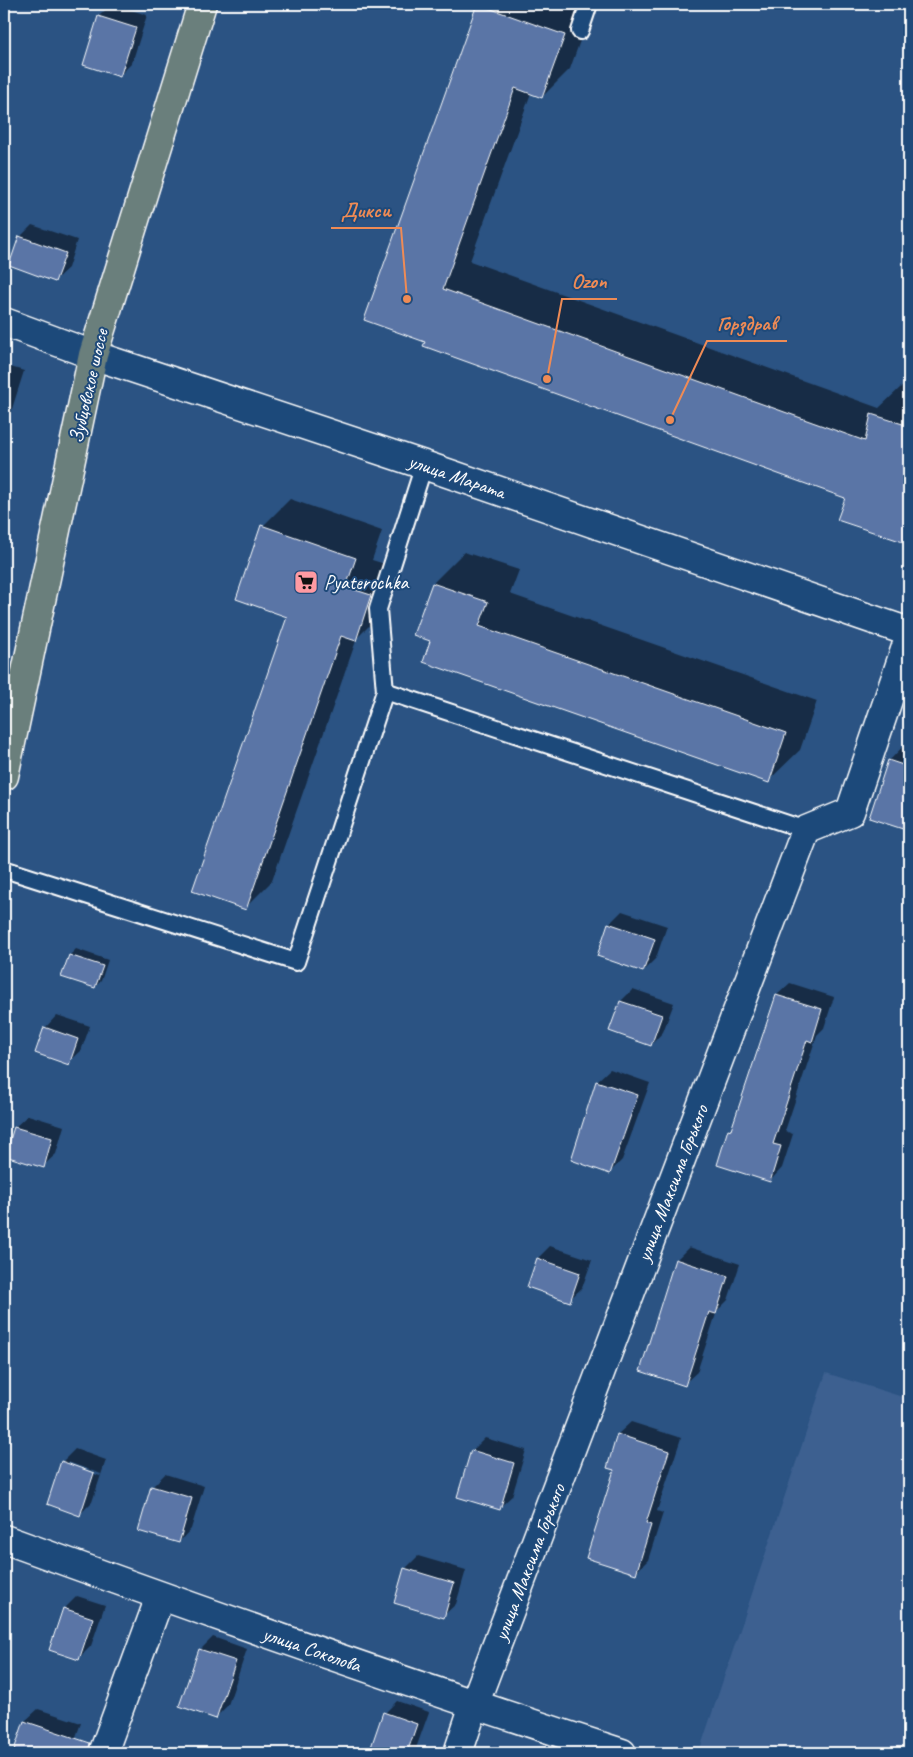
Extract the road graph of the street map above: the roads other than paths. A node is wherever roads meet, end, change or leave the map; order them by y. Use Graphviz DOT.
graph roads {
  1 [pos="202,4"];
  2 [pos="589,4"];
  3 [pos="580,31"];
  4 [pos="4,322"];
  5 [pos="93,355"];
  6 [pos="424,465"];
  7 [pos="909,632"];
  8 [pos="909,638"];
  9 [pos="385,691"];
  10 [pos="4,776"];
  11 [pos="806,830"];
  12 [pos="4,869"];
  13 [pos="4,1539"];
  14 [pos="160,1596"];
  15 [pos="474,1705"];
  16 [pos="103,1753"];
  17 [pos="458,1753"];
  18 [pos="622,1753"];
  1 -- 5 [label="main road, Зубцовское шоссе"];
  2 -- 3 [label="lane"];
  4 -- 5 [label="street, улица Марата"];
  5 -- 6 [label="street, улица Марата"];
  5 -- 10 [label="main road, Зубцовское шоссе"];
  6 -- 7 [label="street, улица Марата"];
  6 -- 9 [label="lane"];
  8 -- 11 [label="street"];
  9 -- 11 [label="lane"];
  9 -- 12 [label="lane"];
  11 -- 15 [label="street, улица Максима Горького"];
  13 -- 14 [label="street, улица Соколова"];
  14 -- 15 [label="street, улица Соколова"];
  14 -- 16 [label="street"];
  15 -- 17 [label="street, улица Максима Горького"];
  15 -- 18 [label="street, улица Соколова"];
}
